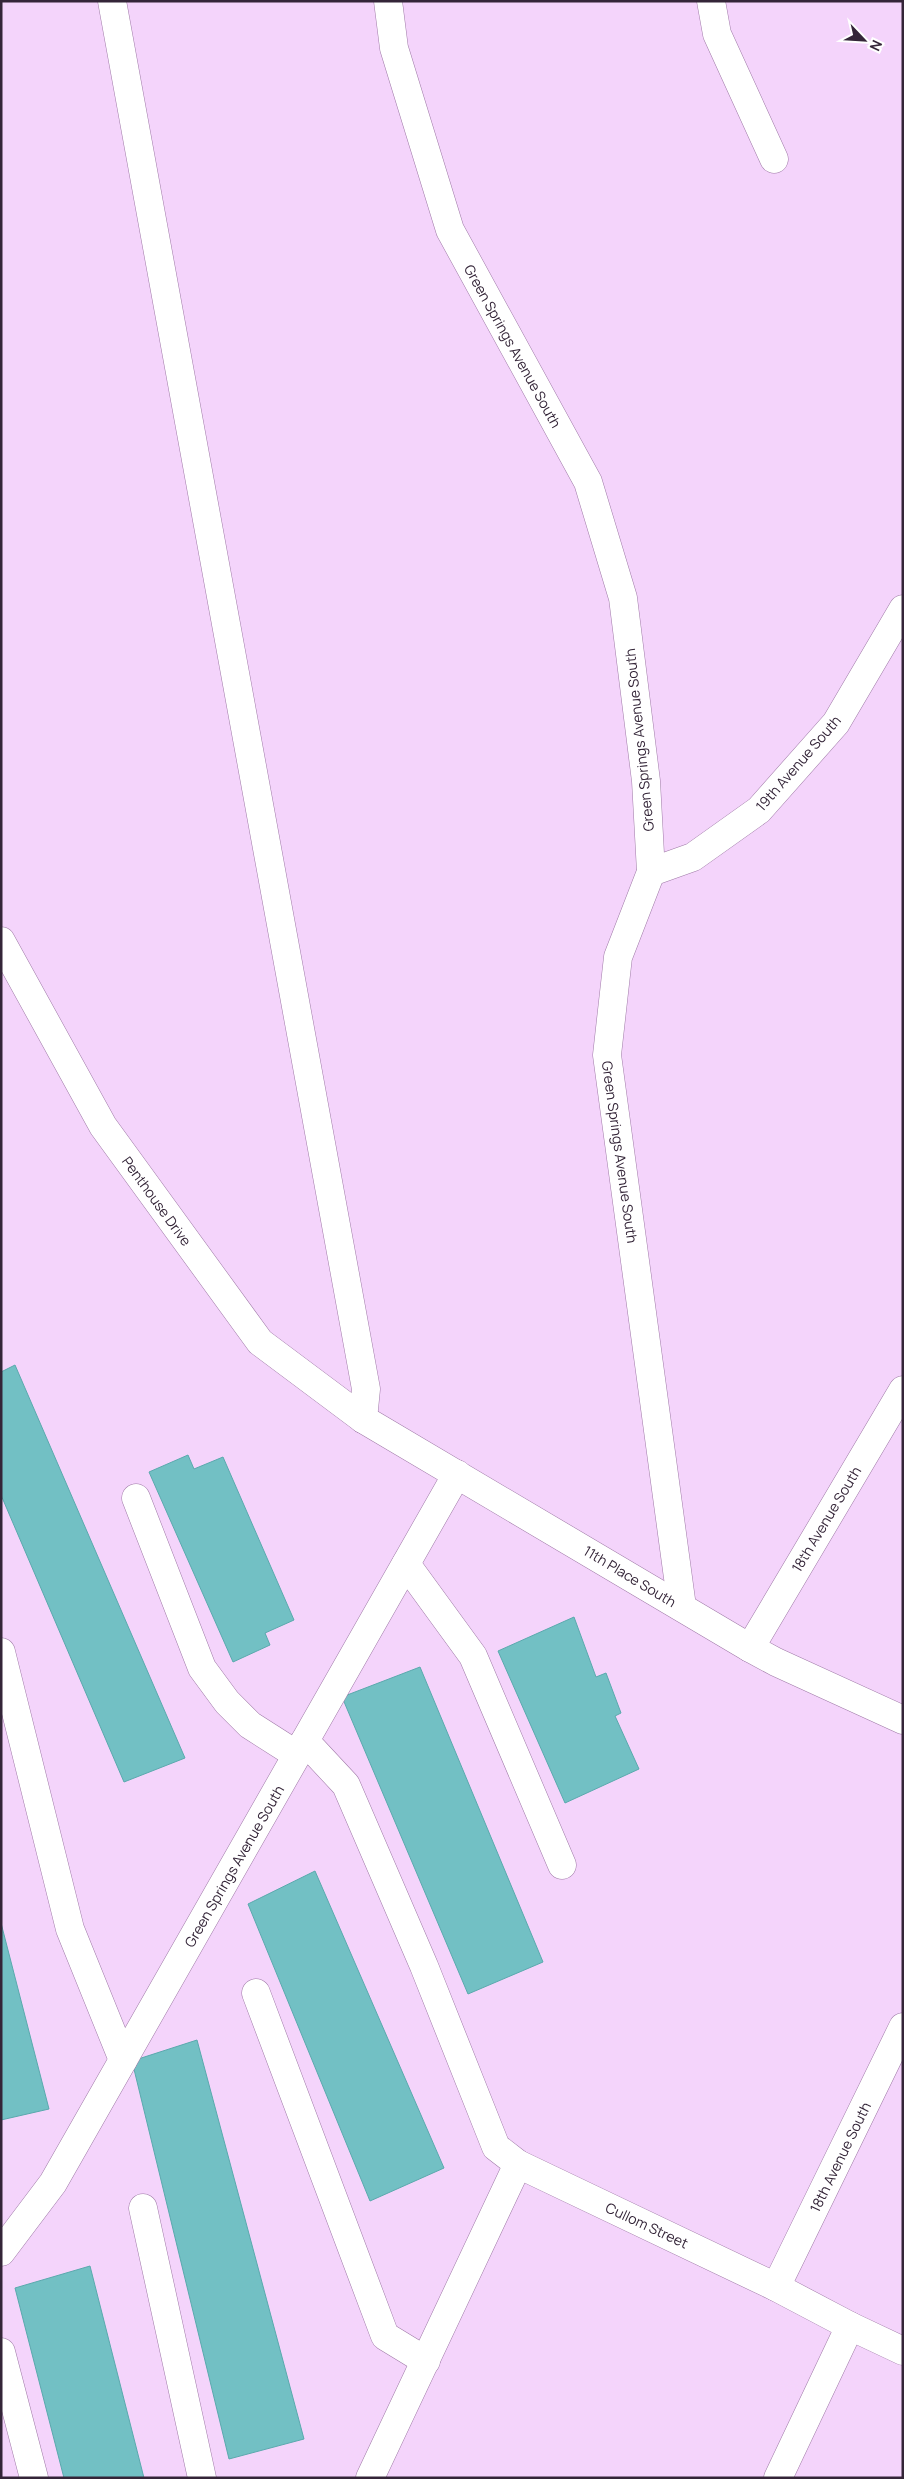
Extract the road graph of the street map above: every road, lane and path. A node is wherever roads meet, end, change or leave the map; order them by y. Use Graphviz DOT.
graph roads {
  1 [pos="112,1"];
  2 [pos="388,1"];
  3 [pos="711,1"];
  4 [pos="774,159"];
  5 [pos="903,609"];
  6 [pos="651,872"];
  7 [pos="1,941"];
  8 [pos="903,1390"];
  9 [pos="363,1419"];
  10 [pos="457,1474"];
  11 [pos="136,1498"];
  12 [pos="406,1564"];
  13 [pos="682,1607"];
  14 [pos="750,1648"];
  15 [pos="1,1652"];
  16 [pos="903,1720"];
  17 [pos="301,1748"];
  18 [pos="562,1865"];
  19 [pos="256,1993"];
  20 [pos="902,2029"];
  21 [pos="123,2060"];
  22 [pos="518,2164"];
  23 [pos="144,2208"];
  24 [pos="1,2252"];
  25 [pos="776,2286"];
  26 [pos="850,2326"];
  27 [pos="903,2351"];
  28 [pos="1,2352"];
  29 [pos="426,2361"];
  30 [pos="34,2478"];
  31 [pos="202,2478"];
  32 [pos="370,2478"];
  33 [pos="778,2478"];
  1 -- 9 [label="street"];
  2 -- 6 [label="street, Green Springs Avenue South"];
  3 -- 4 [label="street"];
  5 -- 6 [label="street, 19th Avenue South"];
  6 -- 13 [label="street, Green Springs Avenue South"];
  7 -- 9 [label="street, Penthouse Drive"];
  8 -- 14 [label="street, 18th Avenue South"];
  9 -- 10 [label="street, 11th Place South"];
  10 -- 12 [label="street, Green Springs Avenue South"];
  10 -- 13 [label="street, 11th Place South"];
  11 -- 17 [label="street, Cullom Street"];
  12 -- 17 [label="street, Green Springs Avenue South"];
  12 -- 18 [label="street"];
  13 -- 14 [label="street, 11th Place South"];
  14 -- 16 [label="street, 11th Place South"];
  15 -- 21 [label="street"];
  17 -- 21 [label="street, Green Springs Avenue South"];
  17 -- 22 [label="street, Cullom Street"];
  19 -- 29 [label="street"];
  20 -- 25 [label="street, 18th Avenue South"];
  21 -- 24 [label="street, Green Springs Avenue South"];
  22 -- 25 [label="street, Cullom Street"];
  22 -- 29 [label="street"];
  23 -- 31 [label="street"];
  25 -- 26 [label="street, Cullom Street"];
  26 -- 27 [label="street, Cullom Street"];
  26 -- 33 [label="street"];
  28 -- 30 [label="street"];
  29 -- 32 [label="street"];
}
